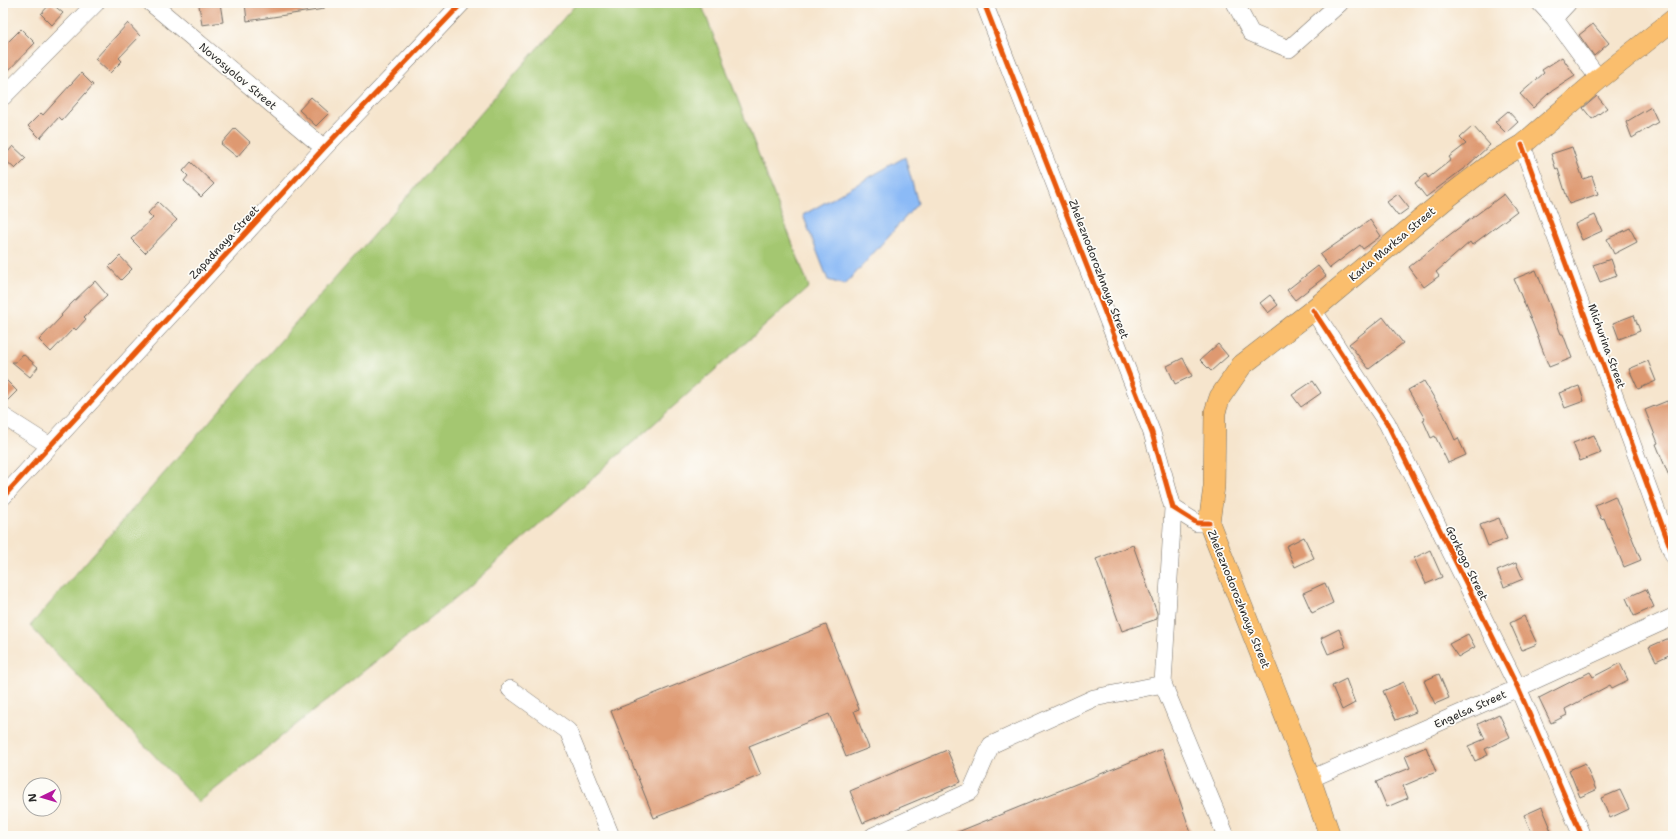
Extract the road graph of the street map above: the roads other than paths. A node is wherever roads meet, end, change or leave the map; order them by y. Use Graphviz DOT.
graph roads {
  1 [pos="96,3"];
  2 [pos="151,3"];
  3 [pos="462,3"];
  4 [pos="984,3"];
  5 [pos="1235,3"];
  6 [pos="1340,3"];
  7 [pos="1540,3"];
  8 [pos="1568,3"];
  9 [pos="1554,18"];
  10 [pos="1673,20"];
  11 [pos="1599,79"];
  12 [pos="3,97"];
  13 [pos="1522,145"];
  14 [pos="324,148"];
  15 [pos="1313,310"];
  16 [pos="3,416"];
  17 [pos="50,446"];
  18 [pos="3,497"];
  19 [pos="1173,508"];
  20 [pos="1209,523"];
  21 [pos="1673,555"];
  22 [pos="1673,617"];
  23 [pos="1163,684"];
  24 [pos="1518,688"];
  25 [pos="510,689"];
  26 [pos="1310,779"];
  27 [pos="610,836"];
  28 [pos="873,836"];
  29 [pos="1226,836"];
  30 [pos="1330,836"];
  31 [pos="1582,836"];
  1 -- 12 [label="street"];
  2 -- 14 [label="street, Novosyolov Street"];
  3 -- 14 [label="street, Zapadnaya Street"];
  4 -- 19 [label="street, Zheleznodorozhnaya Street"];
  5 -- 6 [label="street"];
  7 -- 9 [label="street"];
  8 -- 9 [label="street"];
  9 -- 11 [label="street"];
  10 -- 11 [label="main road, Karla Marksa Street"];
  11 -- 13 [label="main road, Karla Marksa Street"];
  13 -- 15 [label="main road, Karla Marksa Street"];
  13 -- 21 [label="street, Michurina Street"];
  14 -- 17 [label="street, Zapadnaya Street"];
  15 -- 20 [label="main road, Karla Marksa Street"];
  15 -- 24 [label="street, Gorkogo Street"];
  16 -- 17 [label="street"];
  17 -- 18 [label="street, Zapadnaya Street"];
  19 -- 20 [label="street, Zheleznodorozhnaya Street"];
  19 -- 23 [label="street"];
  20 -- 26 [label="main road, Zheleznodorozhnaya Street"];
  22 -- 24 [label="street, Engelsa Street"];
  23 -- 28 [label="street"];
  23 -- 29 [label="street"];
  24 -- 26 [label="street, Engelsa Street"];
  24 -- 31 [label="street, Gorkogo Street"];
  25 -- 27 [label="street"];
  26 -- 30 [label="main road, Zheleznodorozhnaya Street"];
}
